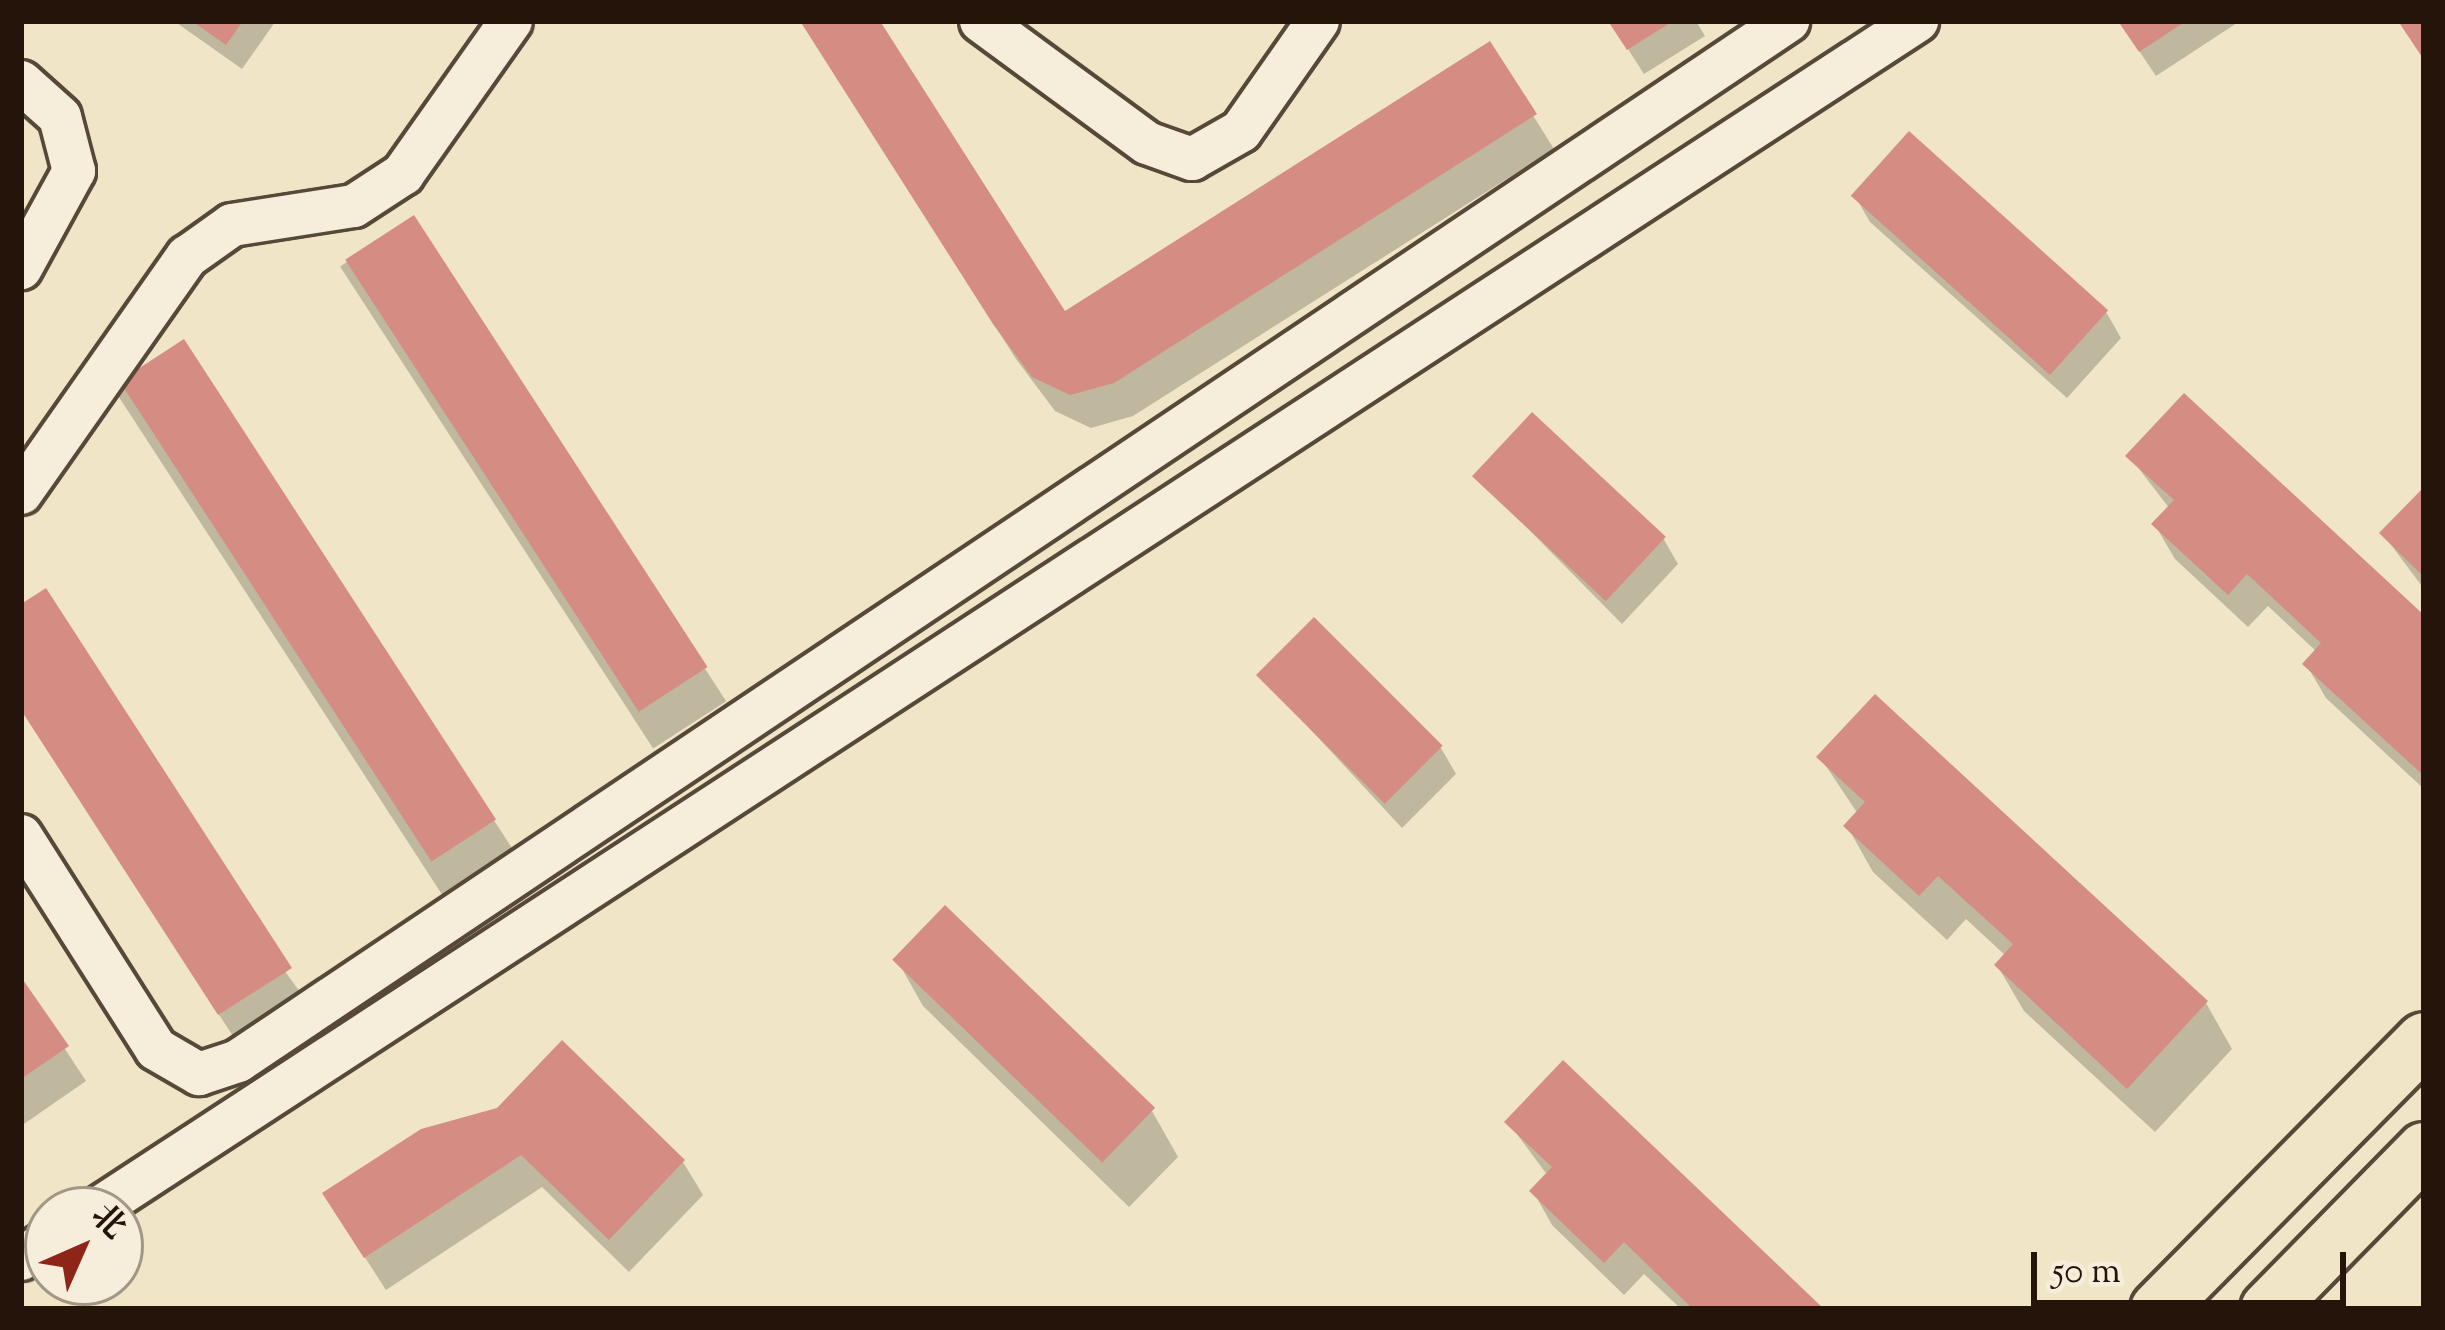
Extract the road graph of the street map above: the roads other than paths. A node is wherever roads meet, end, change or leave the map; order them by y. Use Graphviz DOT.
graph roads {
  1 [pos="511,21"];
  2 [pos="981,21"];
  3 [pos="1318,21"];
  4 [pos="1788,21"];
  5 [pos="1917,21"];
  6 [pos="21,82"];
  7 [pos="21,268"];
  8 [pos="21,493"];
  9 [pos="21,836"];
  10 [pos="2424,1040"];
  11 [pos="2424,1150"];
  12 [pos="133,1186"];
  13 [pos="2158,1309"];
  14 [pos="2268,1309"];
  1 -- 8 [label="street"];
  2 -- 3 [label="street"];
  4 -- 9 [label="street"];
  5 -- 12 [label="street"];
  6 -- 7 [label="street"];
  10 -- 13 [label="main road"];
  11 -- 14 [label="main road"];
}
